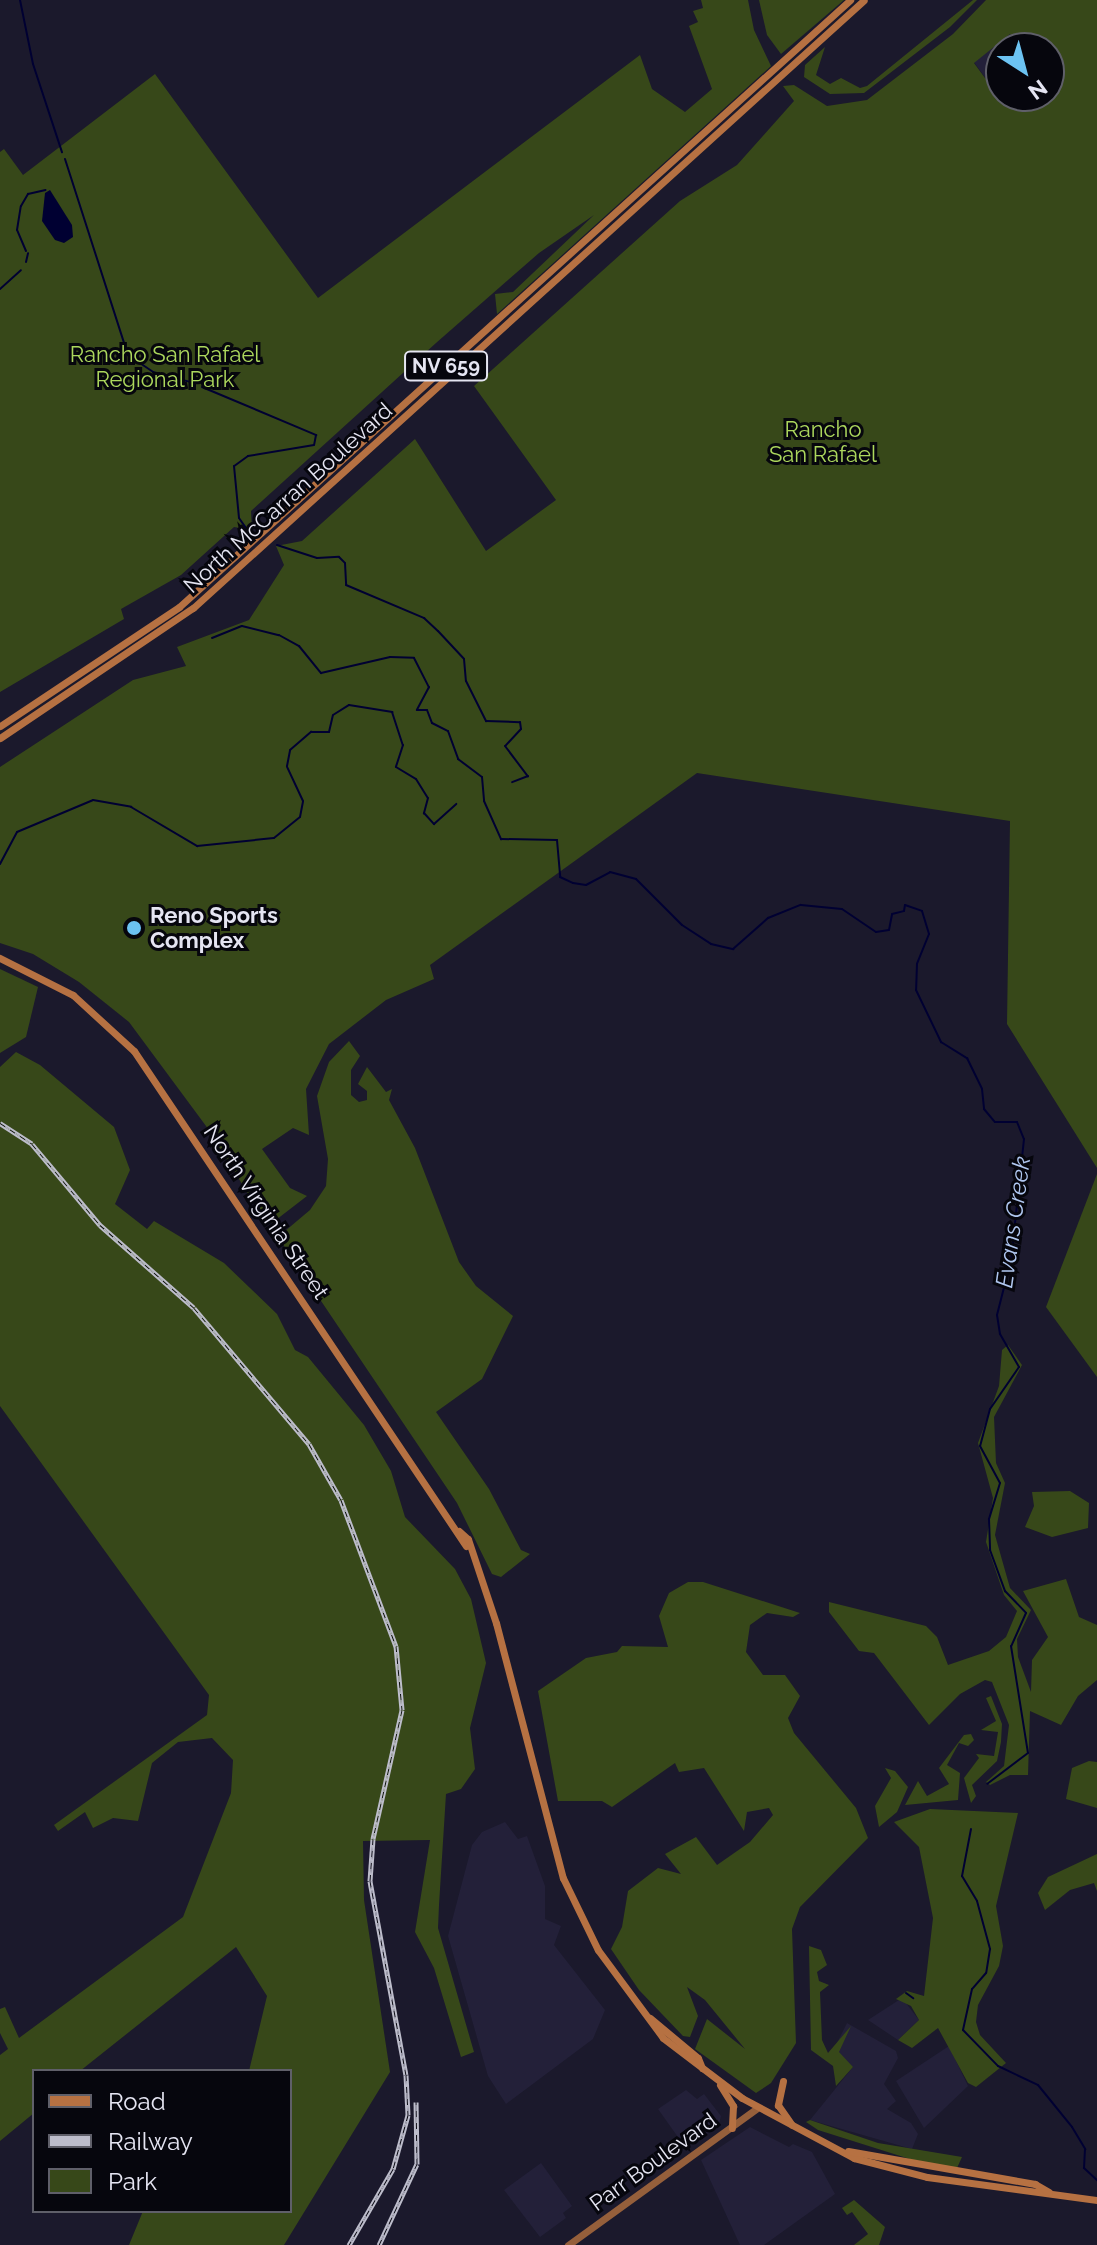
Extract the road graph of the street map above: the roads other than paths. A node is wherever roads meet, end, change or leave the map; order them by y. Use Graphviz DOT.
graph roads {
  1 [pos="850,0"];
  2 [pos="864,0"];
  3 [pos="561,263"];
  4 [pos="568,270"];
  5 [pos="290,507"];
  6 [pos="297,515"];
  7 [pos="94,665"];
  8 [pos="100,673"];
  9 [pos="0,726"];
  10 [pos="0,738"];
  11 [pos="0,958"];
  12 [pos="717,2080"];
  13 [pos="783,2081"];
  14 [pos="757,2108"];
  15 [pos="732,2128"];
  16 [pos="797,2130"];
  17 [pos="1097,2200"];
  18 [pos="568,2245"];
  1 -- 3 [label="main road, North McCarran Boulevard / NV 659"];
  2 -- 4 [label="main road, North McCarran Boulevard / NV 659"];
  3 -- 4 [label="main road"];
  3 -- 5 [label="main road, North McCarran Boulevard / NV 659"];
  4 -- 6 [label="main road, North McCarran Boulevard / NV 659"];
  5 -- 6 [label="main road"];
  5 -- 7 [label="main road, North McCarran Boulevard / NV 659"];
  6 -- 8 [label="main road, North McCarran Boulevard / NV 659"];
  7 -- 8 [label="main road"];
  7 -- 9 [label="main road, North McCarran Boulevard / NV 659"];
  8 -- 10 [label="main road, North McCarran Boulevard / NV 659"];
  11 -- 12 [label="main road, North Virginia Street"];
  12 -- 14 [label="main road, North Virginia Street"];
  12 -- 15 [label="main road"];
  13 -- 16 [label="main road"];
  14 -- 15 [label="main road, Parr Boulevard"];
  14 -- 16 [label="main road, North Virginia Street"];
  15 -- 18 [label="main road, Parr Boulevard"];
  16 -- 17 [label="main road, North Virginia Street"];
}
